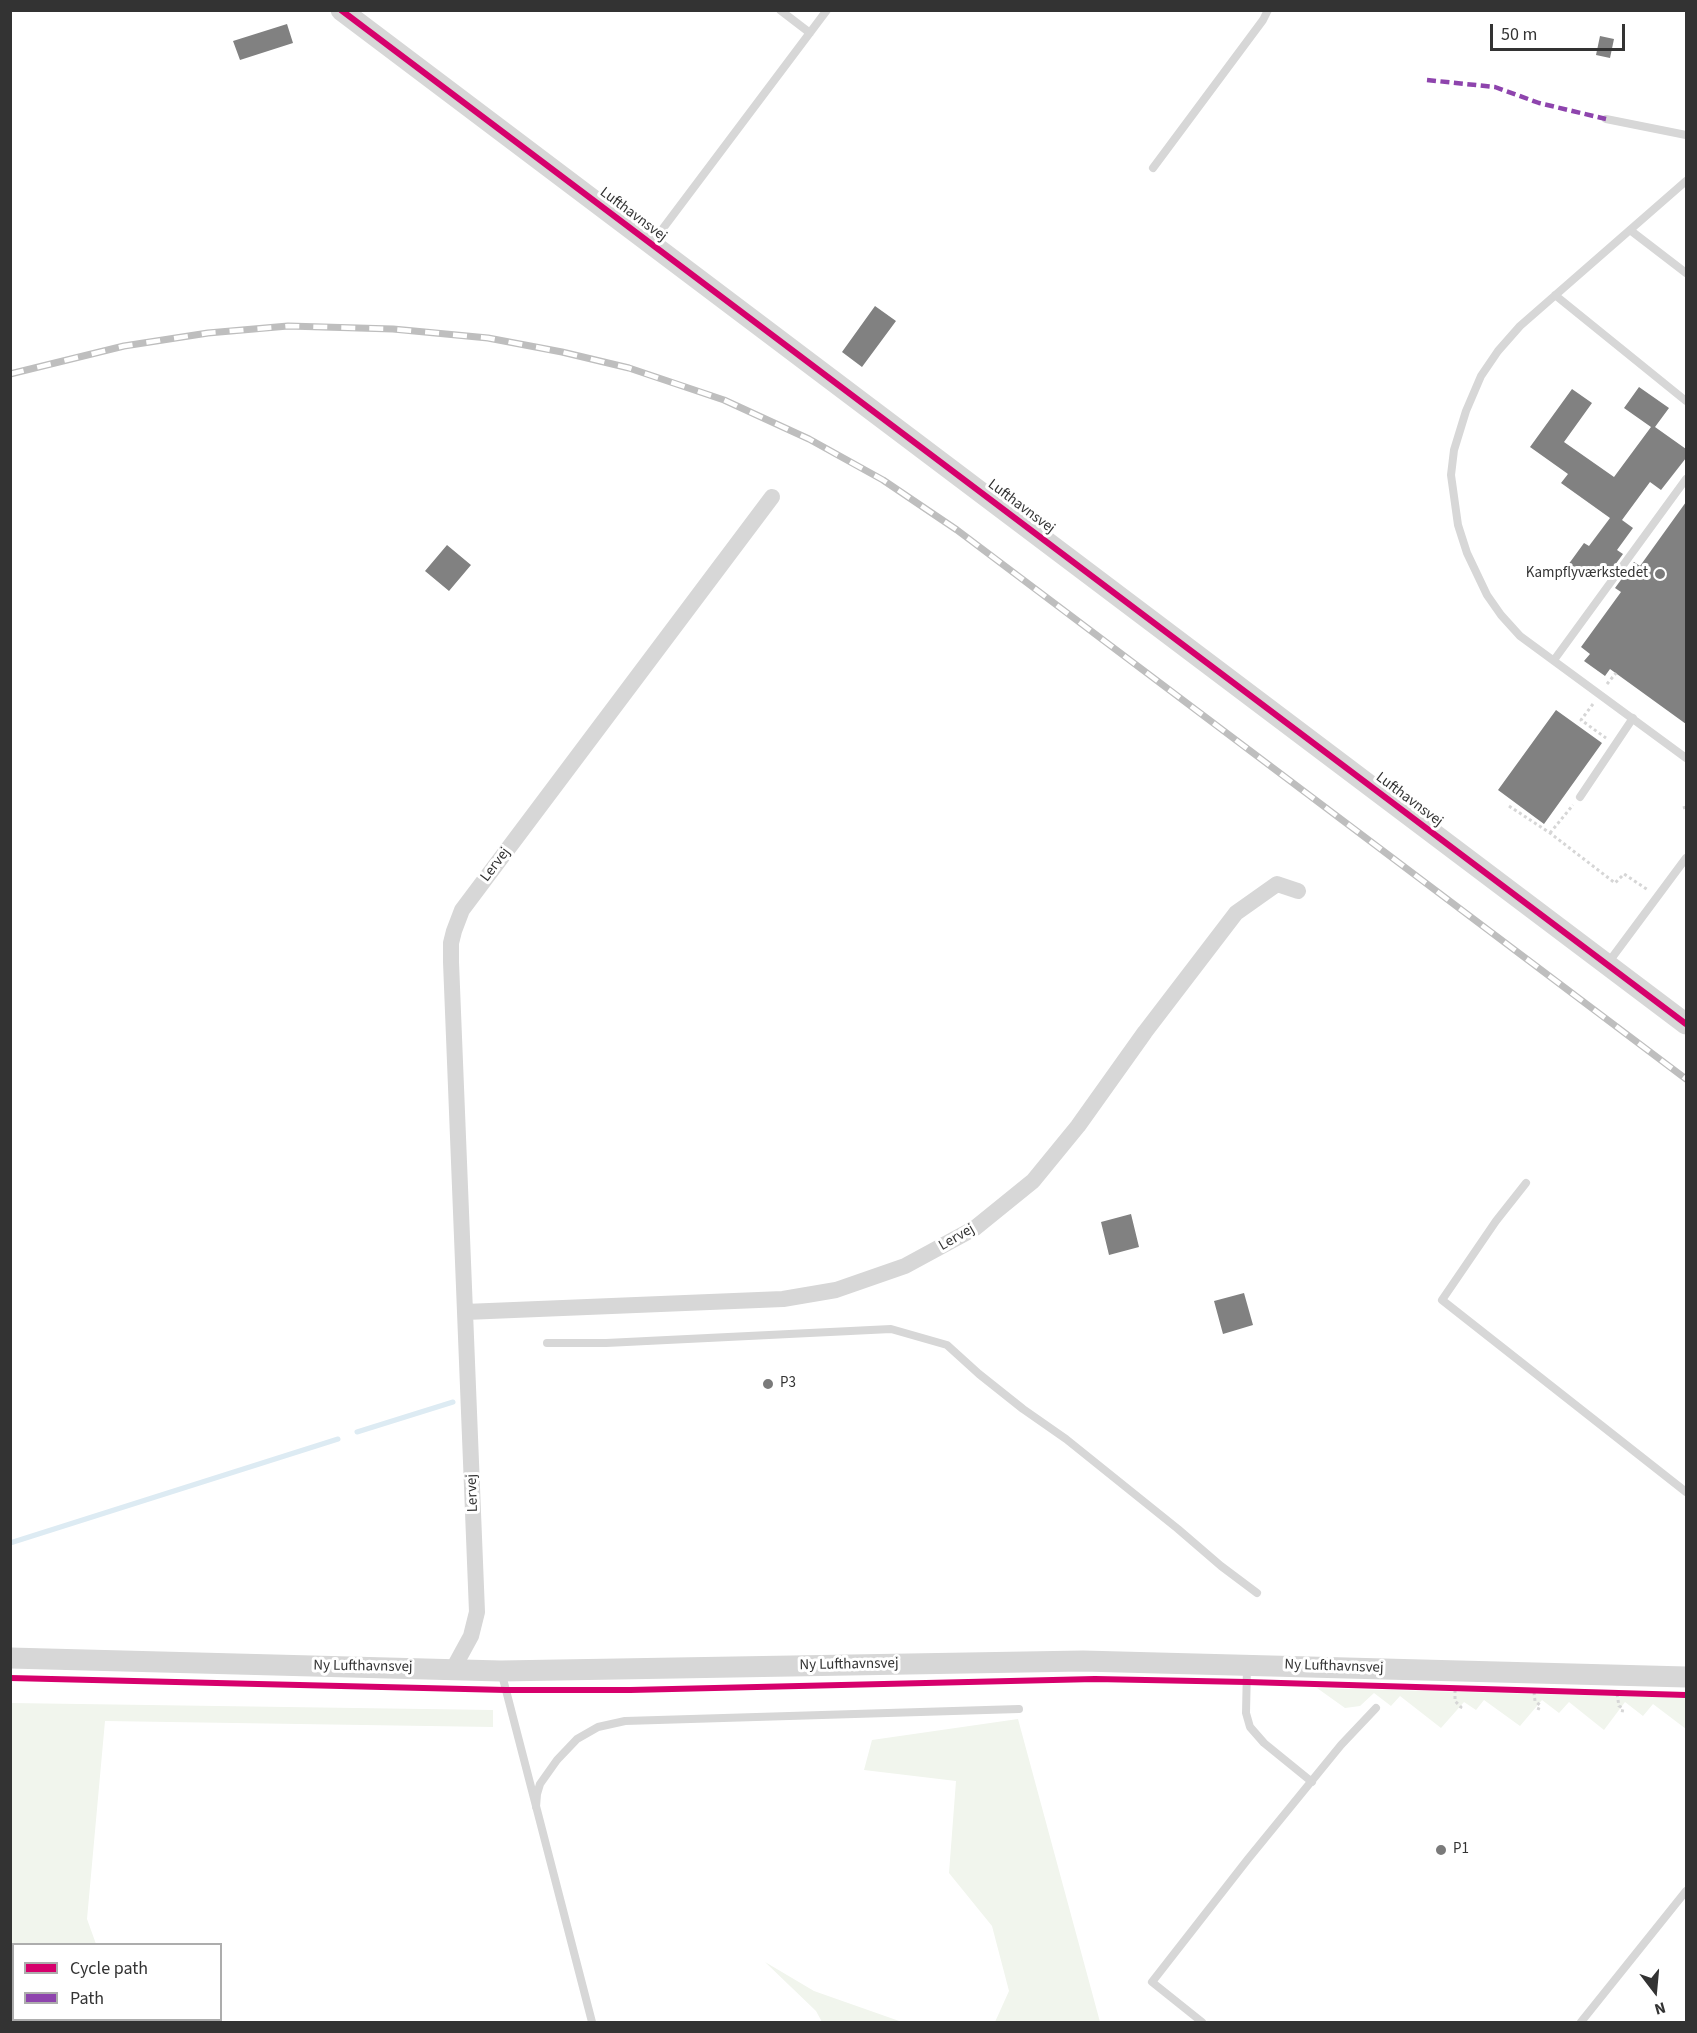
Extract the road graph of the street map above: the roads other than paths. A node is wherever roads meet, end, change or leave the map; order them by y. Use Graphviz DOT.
graph roads {
  1 [pos="341,10"];
  2 [pos="780,10"];
  3 [pos="827,10"];
  4 [pos="1268,10"];
  5 [pos="810,33"];
  6 [pos="1606,119"];
  7 [pos="1686,135"];
  8 [pos="1153,168"];
  9 [pos="1686,181"];
  10 [pos="1630,230"];
  11 [pos="651,244"];
  12 [pos="1686,273"];
  13 [pos="1555,295"];
  14 [pos="1686,401"];
  15 [pos="1686,479"];
  16 [pos="772,497"];
  17 [pos="1554,660"];
  18 [pos="1633,718"];
  19 [pos="1686,758"];
  20 [pos="1580,796"];
  21 [pos="1686,858"];
  22 [pos="1298,891"];
  23 [pos="1607,964"];
  24 [pos="1686,1024"];
  25 [pos="1526,1183"];
  26 [pos="465,1312"];
  27 [pos="548,1343"];
  28 [pos="1686,1492"];
  29 [pos="1257,1593"];
  30 [pos="10,1658"];
  31 [pos="1248,1664"];
  32 [pos="453,1669"];
  33 [pos="501,1671"];
  34 [pos="1686,1677"];
  35 [pos="1376,1708"];
  36 [pos="1019,1709"];
  37 [pos="1312,1782"];
  38 [pos="536,1807"];
  39 [pos="1686,1891"];
  40 [pos="592,2022"];
  41 [pos="1202,2022"];
  42 [pos="1581,2022"];
  1 -- 11 [label="street, Lufthavnsvej"];
  2 -- 5 [label="lane"];
  3 -- 5 [label="lane"];
  4 -- 8 [label="lane"];
  5 -- 11 [label="lane"];
  6 -- 7 [label="lane"];
  9 -- 10 [label="lane"];
  10 -- 12 [label="lane"];
  10 -- 13 [label="lane"];
  11 -- 23 [label="street, Lufthavnsvej"];
  13 -- 14 [label="lane"];
  13 -- 17 [label="lane"];
  15 -- 17 [label="lane"];
  16 -- 26 [label="street, Lervej"];
  17 -- 18 [label="lane"];
  18 -- 19 [label="lane"];
  18 -- 20 [label="lane"];
  21 -- 23 [label="lane"];
  22 -- 26 [label="street, Lervej"];
  23 -- 24 [label="street, Lufthavnsvej"];
  25 -- 28 [label="lane"];
  26 -- 32 [label="street, Lervej"];
  27 -- 29 [label="lane"];
  30 -- 32 [label="street, Ny Lufthavnsvej"];
  31 -- 33 [label="street, Ny Lufthavnsvej"];
  31 -- 34 [label="street, Ny Lufthavnsvej"];
  31 -- 37 [label="lane"];
  32 -- 33 [label="street, Ny Lufthavnsvej"];
  33 -- 38 [label="lane"];
  35 -- 37 [label="lane"];
  36 -- 38 [label="lane"];
  37 -- 41 [label="lane"];
  38 -- 40 [label="lane"];
  39 -- 42 [label="lane"];
}
